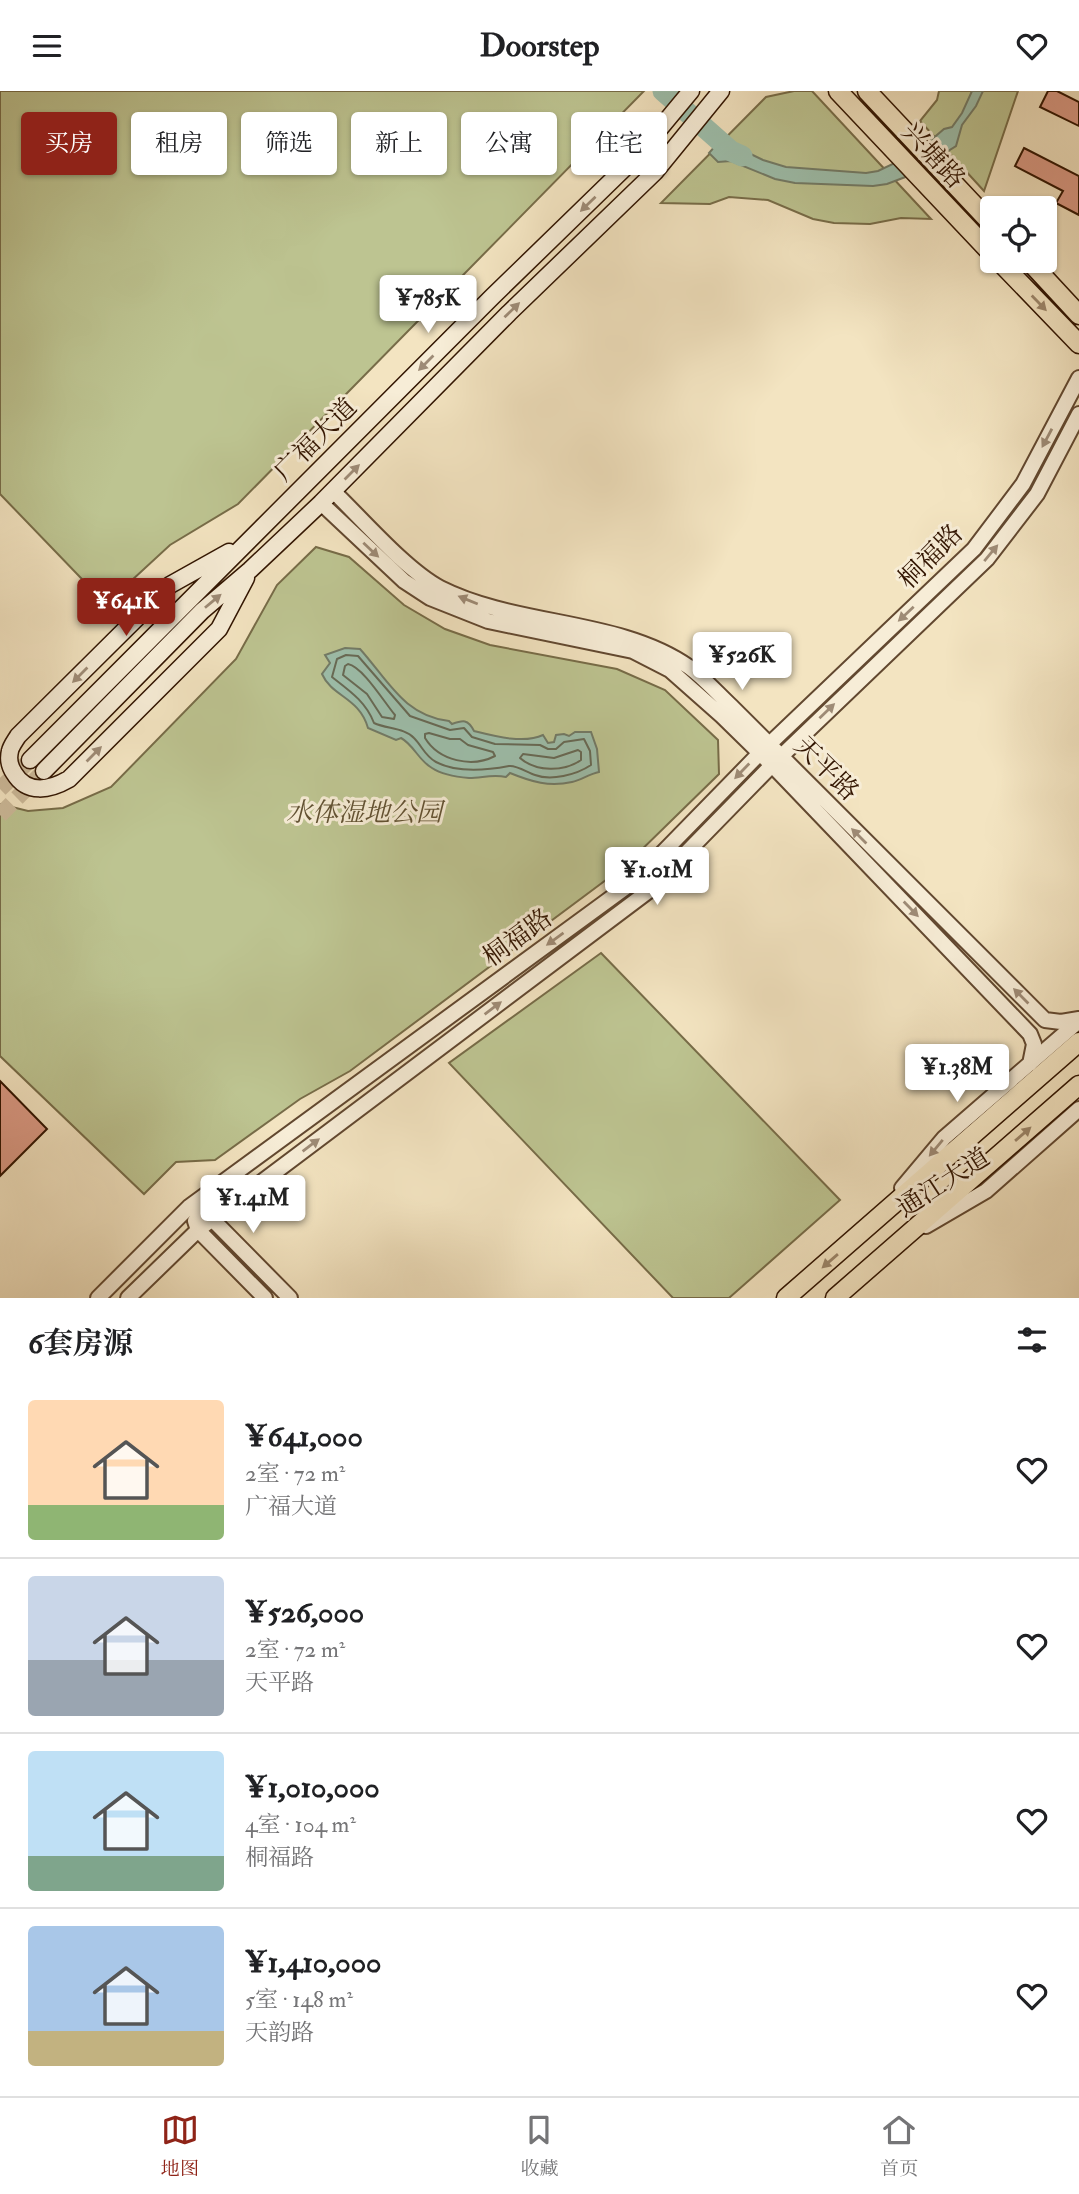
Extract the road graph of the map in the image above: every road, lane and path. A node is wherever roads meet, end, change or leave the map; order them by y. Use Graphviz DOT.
graph roads {
  1 [pos="691,91"];
  2 [pos="721,91"];
  3 [pos="838,91"];
  4 [pos="867,91"];
  5 [pos="980,212"];
  6 [pos="980,241"];
  7 [pos="1011,273"];
  8 [pos="1040,273"];
  9 [pos="1079,315"];
  10 [pos="1079,344"];
  11 [pos="1079,378"];
  12 [pos="1079,414"];
  13 [pos="327,497"];
  14 [pos="247,542"];
  15 [pos="250,570"];
  16 [pos="764,749"];
  17 [pos="30,760"];
  18 [pos="776,761"];
  19 [pos="44,771"];
  20 [pos="1079,1020"];
  21 [pos="1079,1042"];
  22 [pos="1030,1064"];
  23 [pos="1079,1085"];
  24 [pos="1079,1109"];
  25 [pos="189,1207"];
  26 [pos="212,1219"];
  27 [pos="873,1224"];
  28 [pos="198,1230"];
  29 [pos="898,1242"];
  30 [pos="98,1298"];
  31 [pos="128,1298"];
  32 [pos="265,1298"];
  33 [pos="290,1298"];
  34 [pos="786,1298"];
  35 [pos="835,1298"];
  1 -- 14 [label="main road, 广福大道, one-way"];
  13 -- 2 [label="main road, 广福大道, one-way"];
  3 -- 6 [label="main road, 兴塘路"];
  4 -- 5 [label="main road, 兴塘路"];
  7 -- 10 [label="main road, one-way"];
  8 -- 9 [label="main road"];
  11 -- 16 [label="street, 桐福路, one-way"];
  18 -- 12 [label="street, 桐福路, one-way"];
  13 -- 15 [label="main road, 广福大道"];
  13 -- 16 [label="street, 天平路"];
  14 -- 15 [label="main road, one-way"];
  14 -- 17 [label="main road, 广福大道"];
  19 -- 15 [label="main road, 广福大道, one-way"];
  16 -- 18 [label="street, 天平路"];
  16 -- 25 [label="street, 桐福路, one-way"];
  20 -- 18 [label="street, 天平路, one-way"];
  18 -- 22 [label="street, 天平路, one-way"];
  26 -- 18 [label="street, 桐福路, one-way"];
  20 -- 22 [label="street, 通江大道"];
  21 -- 27 [label="main road, 通江大道"];
  22 -- 27 [label="street, 通江大道, one-way"];
  29 -- 23 [label="main road, 通江大道, one-way"];
  24 -- 29 [label="street, 通江大道"];
  25 -- 26 [label="street"];
  25 -- 28 [label="street"];
  25 -- 30 [label="street, 桐福路"];
  26 -- 28 [label="street, 桐福路"];
  26 -- 33 [label="street"];
  27 -- 34 [label="main road, 通江大道, one-way"];
  28 -- 31 [label="street, 桐福路"];
  28 -- 32 [label="street"];
  29 -- 35 [label="main road, 通江大道"];
}
